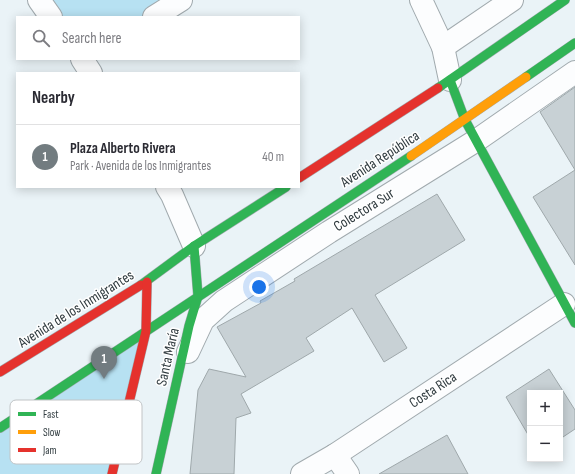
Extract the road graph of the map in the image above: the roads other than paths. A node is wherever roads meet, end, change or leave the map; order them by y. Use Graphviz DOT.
graph roads {
  1 [pos="39,0"];
  2 [pos="181,0"];
  3 [pos="421,0"];
  4 [pos="512,0"];
  5 [pos="565,0"];
  6 [pos="51,16"];
  7 [pos="156,16"];
  8 [pos="575,43"];
  9 [pos="443,47"];
  10 [pos="575,72"];
  11 [pos="450,80"];
  12 [pos="465,120"];
  13 [pos="476,140"];
  14 [pos="300,177"];
  15 [pos="168,188"];
  16 [pos="284,188"];
  17 [pos="194,246"];
  18 [pos="147,282"];
  19 [pos="198,296"];
  20 [pos="564,304"];
  21 [pos="575,323"];
  22 [pos="146,331"];
  23 [pos="179,371"];
  24 [pos="0,372"];
  25 [pos="42,400"];
  26 [pos="130,400"];
  27 [pos="10,421"];
  28 [pos="0,428"];
  29 [pos="335,455"];
  30 [pos="114,464"];
  31 [pos="112,474"];
  32 [pos="156,474"];
  33 [pos="302,474"];
  34 [pos="348,474"];
  1 -- 6 [label="street"];
  2 -- 7 [label="street"];
  3 -- 9 [label="street"];
  4 -- 9 [label="street"];
  5 -- 11 [label="street, Avenida República"];
  8 -- 12 [label="street, Avenida República"];
  9 -- 11 [label="street"];
  10 -- 13 [label="street, Colectora Sur"];
  11 -- 12 [label="street"];
  11 -- 14 [label="street, Avenida República"];
  12 -- 13 [label="street"];
  12 -- 19 [label="street, Avenida República"];
  13 -- 20 [label="street"];
  13 -- 23 [label="street, Colectora Sur"];
  15 -- 17 [label="street"];
  16 -- 17 [label="street"];
  17 -- 18 [label="street"];
  17 -- 19 [label="street, Santa María"];
  18 -- 22 [label="street, Santa María"];
  18 -- 24 [label="street, Avenida de los Inmigrantes"];
  19 -- 22 [label="street"];
  19 -- 23 [label="street, Santa María"];
  20 -- 21 [label="street"];
  20 -- 29 [label="street, Costa Rica"];
  22 -- 25 [label="street"];
  22 -- 26 [label="street, Santa María"];
  23 -- 32 [label="street, Santa María"];
  27 -- 28 [label="street"];
  29 -- 33 [label="street, Costa Rica"];
  29 -- 34 [label="street"];
  30 -- 31 [label="street, Santa María"];
}
